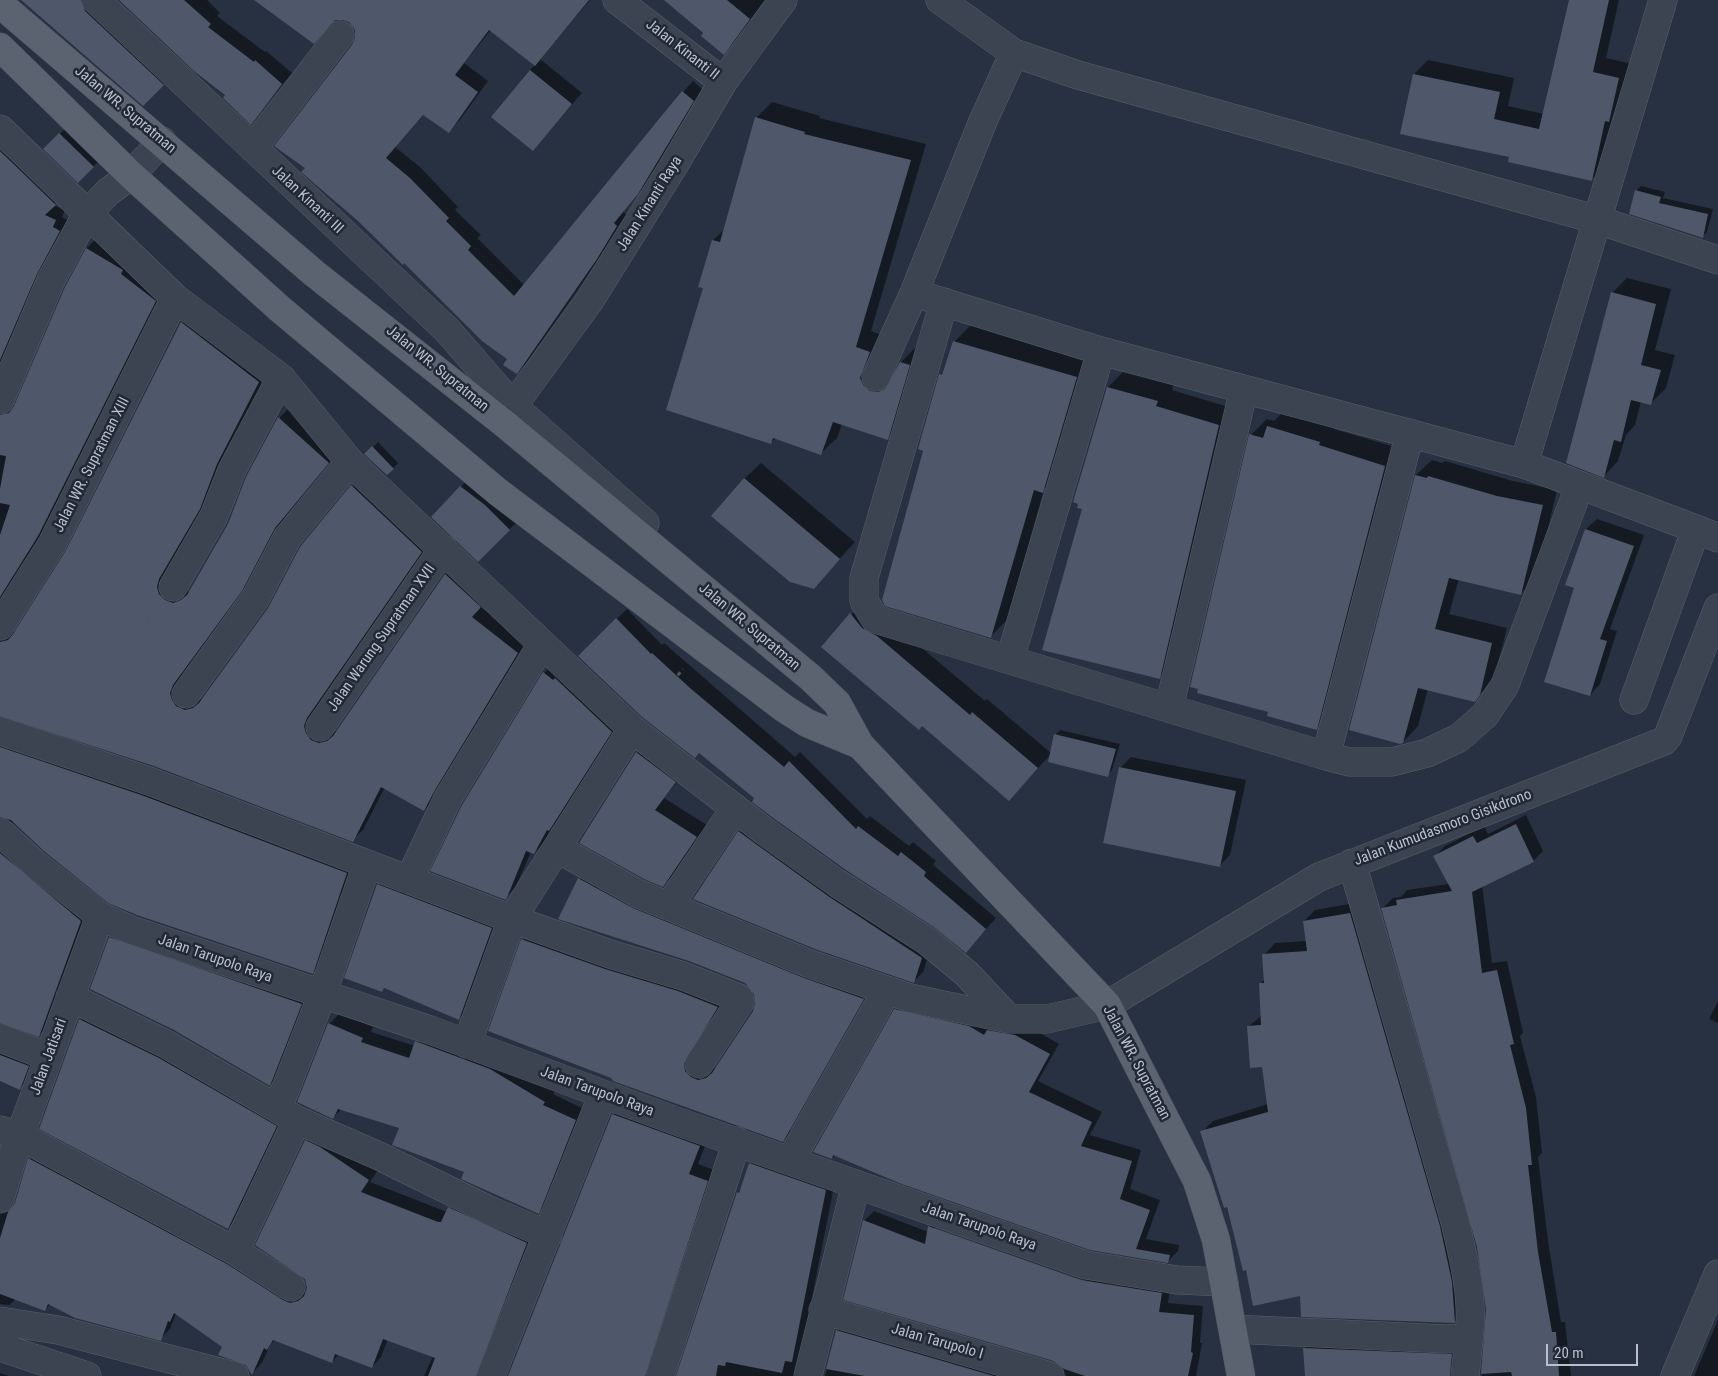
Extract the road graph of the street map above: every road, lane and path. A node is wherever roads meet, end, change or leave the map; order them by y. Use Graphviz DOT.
graph roads {
  1 [pos="96,0"];
  2 [pos="617,0"];
  3 [pos="783,0"];
  4 [pos="940,0"];
  5 [pos="1663,0"];
  6 [pos="0,4"];
  7 [pos="340,35"];
  8 [pos="0,47"];
  9 [pos="1014,53"];
  10 [pos="722,82"];
  11 [pos="0,129"];
  12 [pos="162,141"];
  13 [pos="252,148"];
  14 [pos="131,175"];
  15 [pos="87,214"];
  16 [pos="1598,220"];
  17 [pos="1718,260"];
  18 [pos="914,293"];
  19 [pos="175,298"];
  20 [pos="944,302"];
  21 [pos="1102,351"];
  22 [pos="876,377"];
  23 [pos="281,378"];
  24 [pos="1244,389"];
  25 [pos="0,400"];
  26 [pos="513,406"];
  27 [pos="1410,433"];
  28 [pos="350,462"];
  29 [pos="1524,464"];
  30 [pos="1579,487"];
  31 [pos="1707,533"];
  32 [pos="444,549"];
  33 [pos="173,587"];
  34 [pos="1718,608"];
  35 [pos="1,623"];
  36 [pos="542,644"];
  37 [pos="703,645"];
  38 [pos="1010,659"];
  39 [pos="811,678"];
  40 [pos="186,694"];
  41 [pos="1634,700"];
  42 [pos="1169,708"];
  43 [pos="320,726"];
  44 [pos="632,729"];
  45 [pos="0,731"];
  46 [pos="860,745"];
  47 [pos="1326,756"];
  48 [pos="735,808"];
  49 [pos="0,832"];
  50 [pos="558,849"];
  51 [pos="1352,863"];
  52 [pos="367,864"];
  53 [pos="409,880"];
  54 [pos="669,906"];
  55 [pos="100,916"];
  56 [pos="512,919"];
  57 [pos="887,990"];
  58 [pos="322,994"];
  59 [pos="70,997"];
  60 [pos="1107,1005"];
  61 [pos="1009,1019"];
  62 [pos="0,1038"];
  63 [pos="467,1044"];
  64 [pos="49,1056"];
  65 [pos="699,1064"];
  66 [pos="603,1094"];
  67 [pos="287,1114"];
  68 [pos="10,1133"];
  69 [pos="737,1141"];
  70 [pos="790,1161"];
  71 [pos="856,1184"];
  72 [pos="0,1199"];
  73 [pos="548,1235"];
  74 [pos="235,1251"];
  75 [pos="1718,1274"];
  76 [pos="1224,1282"];
  77 [pos="291,1287"];
  78 [pos="823,1310"];
  79 [pos="0,1321"];
  80 [pos="1232,1329"];
  81 [pos="1468,1338"];
  82 [pos="0,1347"];
  83 [pos="87,1376"];
  84 [pos="235,1376"];
  85 [pos="491,1376"];
  86 [pos="660,1376"];
  87 [pos="808,1376"];
  88 [pos="1050,1376"];
  89 [pos="1241,1376"];
  90 [pos="1465,1376"];
  91 [pos="1675,1376"];
  1 -- 13 [label="street, Jalan Kinanti III"];
  2 -- 10 [label="street, Jalan Kinanti II"];
  3 -- 10 [label="street, Jalan Kinanti Raya"];
  4 -- 9 [label="street"];
  5 -- 16 [label="street"];
  6 -- 12 [label="main road, Jalan WR. Supratman"];
  7 -- 13 [label="street"];
  8 -- 14 [label="main road, Jalan WR. Supratman"];
  9 -- 16 [label="street"];
  9 -- 18 [label="street"];
  10 -- 26 [label="street, Jalan Kinanti Raya"];
  11 -- 15 [label="street"];
  12 -- 14 [label="street"];
  12 -- 39 [label="main road, Jalan WR. Supratman"];
  13 -- 26 [label="street, Jalan Kinanti III"];
  14 -- 15 [label="street"];
  14 -- 37 [label="main road, Jalan WR. Supratman"];
  15 -- 19 [label="street"];
  15 -- 25 [label="street"];
  16 -- 17 [label="street"];
  16 -- 29 [label="street"];
  18 -- 20 [label="street"];
  18 -- 22 [label="street"];
  19 -- 23 [label="street"];
  19 -- 35 [label="street, Jalan WR. Supratman XIII"];
  20 -- 21 [label="street"];
  20 -- 38 [label="street"];
  21 -- 24 [label="street"];
  21 -- 38 [label="street"];
  23 -- 28 [label="street"];
  23 -- 33 [label="street"];
  24 -- 27 [label="street"];
  24 -- 42 [label="street"];
  26 -- 39 [label="street, Jalan Kinanti III"];
  27 -- 29 [label="street"];
  27 -- 47 [label="street"];
  28 -- 32 [label="street"];
  28 -- 40 [label="street"];
  29 -- 30 [label="street"];
  30 -- 31 [label="street"];
  30 -- 47 [label="street"];
  31 -- 41 [label="street"];
  32 -- 36 [label="street"];
  32 -- 43 [label="street, Jalan Warung Supratman XVII"];
  34 -- 51 [label="street, Jalan Kumudasmoro Gisikdrono"];
  36 -- 44 [label="street"];
  36 -- 53 [label="street"];
  37 -- 44 [label="path"];
  37 -- 46 [label="main road, Jalan WR. Supratman"];
  38 -- 42 [label="street"];
  39 -- 46 [label="main road, Jalan WR. Supratman"];
  42 -- 47 [label="street"];
  44 -- 48 [label="street"];
  44 -- 50 [label="street"];
  45 -- 52 [label="street"];
  46 -- 60 [label="main road, Jalan WR. Supratman"];
  48 -- 54 [label="street"];
  48 -- 61 [label="street"];
  49 -- 55 [label="street, Jalan Tarupolo Raya"];
  50 -- 54 [label="street, Jalan Kumudasmoro Gisikdrono"];
  50 -- 56 [label="street"];
  51 -- 60 [label="street, Jalan Kumudasmoro Gisikdrono"];
  51 -- 81 [label="street"];
  52 -- 53 [label="street"];
  52 -- 58 [label="street"];
  53 -- 56 [label="street"];
  54 -- 57 [label="street, Jalan Kumudasmoro Gisikdrono"];
  55 -- 58 [label="street, Jalan Tarupolo Raya"];
  55 -- 59 [label="street, Jalan Jatisari"];
  56 -- 63 [label="street"];
  56 -- 65 [label="street"];
  57 -- 61 [label="street, Jalan Kumudasmoro Gisikdrono"];
  57 -- 70 [label="street"];
  58 -- 63 [label="street, Jalan Tarupolo Raya"];
  58 -- 67 [label="street"];
  59 -- 64 [label="street, Jalan Jatisari"];
  59 -- 67 [label="street"];
  60 -- 61 [label="street, Jalan Kumudasmoro Gisikdrono"];
  60 -- 76 [label="main road, Jalan WR. Supratman"];
  62 -- 64 [label="street"];
  63 -- 66 [label="street, Jalan Tarupolo Raya"];
  64 -- 68 [label="street, Jalan Jatisari"];
  66 -- 69 [label="street, Jalan Tarupolo Raya"];
  66 -- 73 [label="street"];
  67 -- 73 [label="street"];
  67 -- 74 [label="street"];
  68 -- 72 [label="street, Jalan Jatisari"];
  68 -- 74 [label="street"];
  69 -- 70 [label="street, Jalan Tarupolo Raya"];
  69 -- 86 [label="street"];
  70 -- 71 [label="street, Jalan Tarupolo Raya"];
  71 -- 76 [label="street, Jalan Tarupolo Raya"];
  71 -- 78 [label="street"];
  73 -- 85 [label="street"];
  74 -- 77 [label="street"];
  75 -- 91 [label="street"];
  76 -- 80 [label="main road, Jalan WR. Supratman"];
  78 -- 87 [label="street"];
  78 -- 88 [label="street, Jalan Tarupolo I"];
  79 -- 84 [label="street"];
  80 -- 81 [label="street"];
  80 -- 89 [label="main road, Jalan WR. Supratman"];
  81 -- 90 [label="street"];
  82 -- 83 [label="street"];
}
